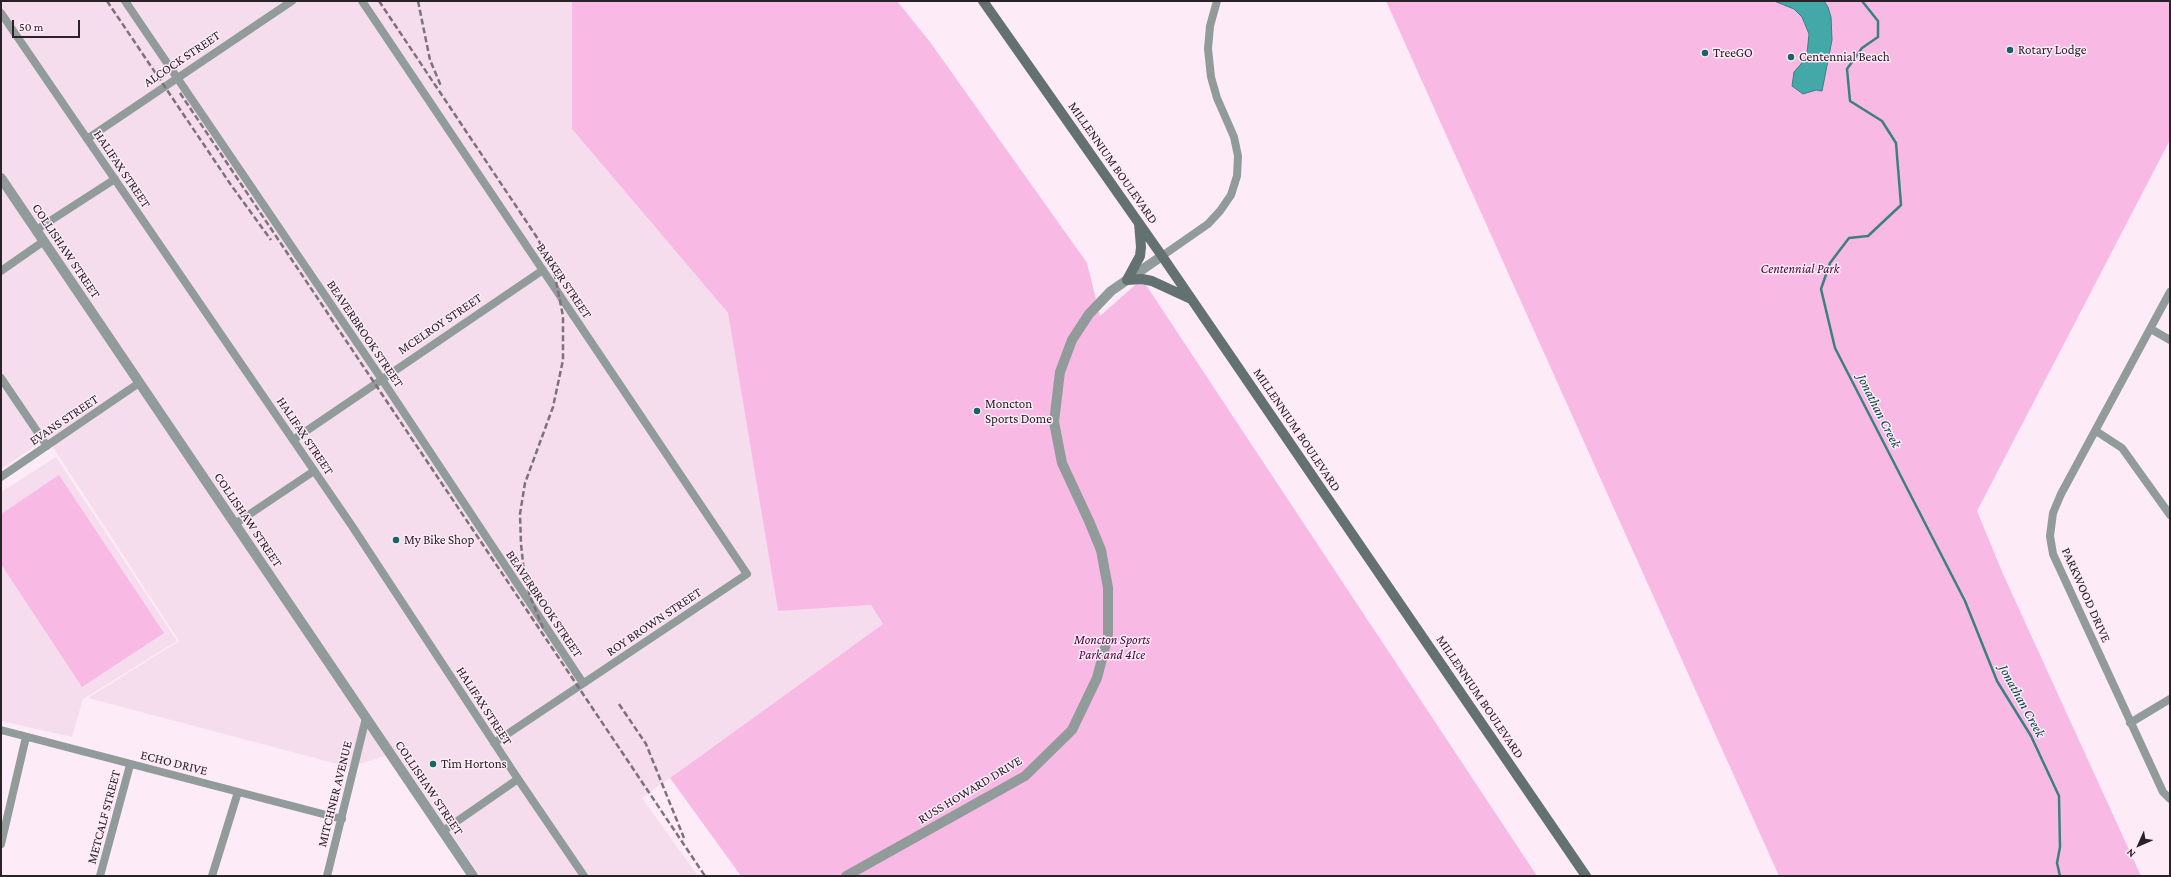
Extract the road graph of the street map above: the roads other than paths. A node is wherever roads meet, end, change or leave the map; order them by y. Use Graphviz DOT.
graph roads {
  1 [pos="124,1"];
  2 [pos="292,1"];
  3 [pos="362,1"];
  4 [pos="983,1"];
  5 [pos="1217,1"];
  6 [pos="1,13"];
  7 [pos="177,77"];
  8 [pos="87,139"];
  9 [pos="1,178"];
  10 [pos="115,179"];
  11 [pos="1139,223"];
  12 [pos="36,230"];
  13 [pos="44,242"];
  14 [pos="1162,256"];
  15 [pos="542,270"];
  16 [pos="1,271"];
  17 [pos="1127,280"];
  18 [pos="2170,292"];
  19 [pos="1192,300"];
  20 [pos="2151,328"];
  21 [pos="2170,340"];
  22 [pos="1,378"];
  23 [pos="381,378"];
  24 [pos="139,383"];
  25 [pos="2096,431"];
  26 [pos="293,440"];
  27 [pos="47,446"];
  28 [pos="314,471"];
  29 [pos="1,477"];
  30 [pos="2170,515"];
  31 [pos="235,524"];
  32 [pos="747,574"];
  33 [pos="583,683"];
  34 [pos="2170,699"];
  35 [pos="366,718"];
  36 [pos="2130,723"];
  37 [pos="1,730"];
  38 [pos="26,737"];
  39 [pos="494,743"];
  40 [pos="130,765"];
  41 [pos="518,779"];
  42 [pos="238,792"];
  43 [pos="2170,799"];
  44 [pos="342,819"];
  45 [pos="443,831"];
  46 [pos="1,844"];
  47 [pos="100,876"];
  48 [pos="212,876"];
  49 [pos="327,876"];
  50 [pos="473,876"];
  51 [pos="584,876"];
  52 [pos="846,876"];
  53 [pos="1586,876"];
  1 -- 7 [label="street, BEAVERBROOK STREET"];
  2 -- 7 [label="street, ALCOCK STREET"];
  3 -- 15 [label="street, BARKER STREET"];
  4 -- 11 [label="main road, MILLENNIUM BOULEVARD"];
  5 -- 14 [label="street"];
  6 -- 8 [label="street, HALIFAX STREET"];
  7 -- 8 [label="street, ALCOCK STREET"];
  7 -- 23 [label="street, BEAVERBROOK STREET"];
  8 -- 10 [label="street, HALIFAX STREET"];
  9 -- 12 [label="street, COLLISHAW STREET"];
  10 -- 12 [label="street"];
  10 -- 26 [label="street, HALIFAX STREET"];
  11 -- 14 [label="main road, MILLENNIUM BOULEVARD"];
  11 -- 17 [label="main road"];
  12 -- 13 [label="street, COLLISHAW STREET"];
  13 -- 16 [label="street"];
  13 -- 24 [label="street, COLLISHAW STREET"];
  14 -- 17 [label="street, RUSS HOWARD DRIVE"];
  14 -- 19 [label="main road, MILLENNIUM BOULEVARD"];
  15 -- 23 [label="street, MCELROY STREET"];
  15 -- 32 [label="street, BARKER STREET"];
  17 -- 19 [label="main road"];
  17 -- 52 [label="street, RUSS HOWARD DRIVE"];
  18 -- 20 [label="street, PARKWOOD DRIVE"];
  19 -- 53 [label="main road, MILLENNIUM BOULEVARD"];
  20 -- 21 [label="street"];
  20 -- 25 [label="street, PARKWOOD DRIVE"];
  22 -- 27 [label="street"];
  23 -- 26 [label="street, MCELROY STREET"];
  23 -- 33 [label="street, BEAVERBROOK STREET"];
  24 -- 27 [label="street, EVANS STREET"];
  24 -- 31 [label="street, COLLISHAW STREET"];
  25 -- 30 [label="street"];
  25 -- 36 [label="street, PARKWOOD DRIVE"];
  26 -- 28 [label="street, HALIFAX STREET"];
  27 -- 29 [label="street, EVANS STREET"];
  28 -- 31 [label="street"];
  28 -- 39 [label="street, HALIFAX STREET"];
  31 -- 35 [label="street, COLLISHAW STREET"];
  32 -- 33 [label="street, ROY BROWN STREET"];
  33 -- 39 [label="street, ROY BROWN STREET"];
  34 -- 36 [label="street"];
  35 -- 44 [label="street, MITCHNER AVENUE"];
  35 -- 45 [label="street, COLLISHAW STREET"];
  36 -- 43 [label="street, PARKWOOD DRIVE"];
  37 -- 38 [label="street, ECHO DRIVE"];
  38 -- 40 [label="street, ECHO DRIVE"];
  38 -- 46 [label="street"];
  39 -- 41 [label="street, HALIFAX STREET"];
  40 -- 42 [label="street, ECHO DRIVE"];
  40 -- 47 [label="street, METCALF STREET"];
  41 -- 45 [label="street"];
  41 -- 51 [label="street, HALIFAX STREET"];
  42 -- 44 [label="street, ECHO DRIVE"];
  42 -- 48 [label="street"];
  44 -- 49 [label="street, MITCHNER AVENUE"];
  45 -- 50 [label="street, COLLISHAW STREET"];
}
